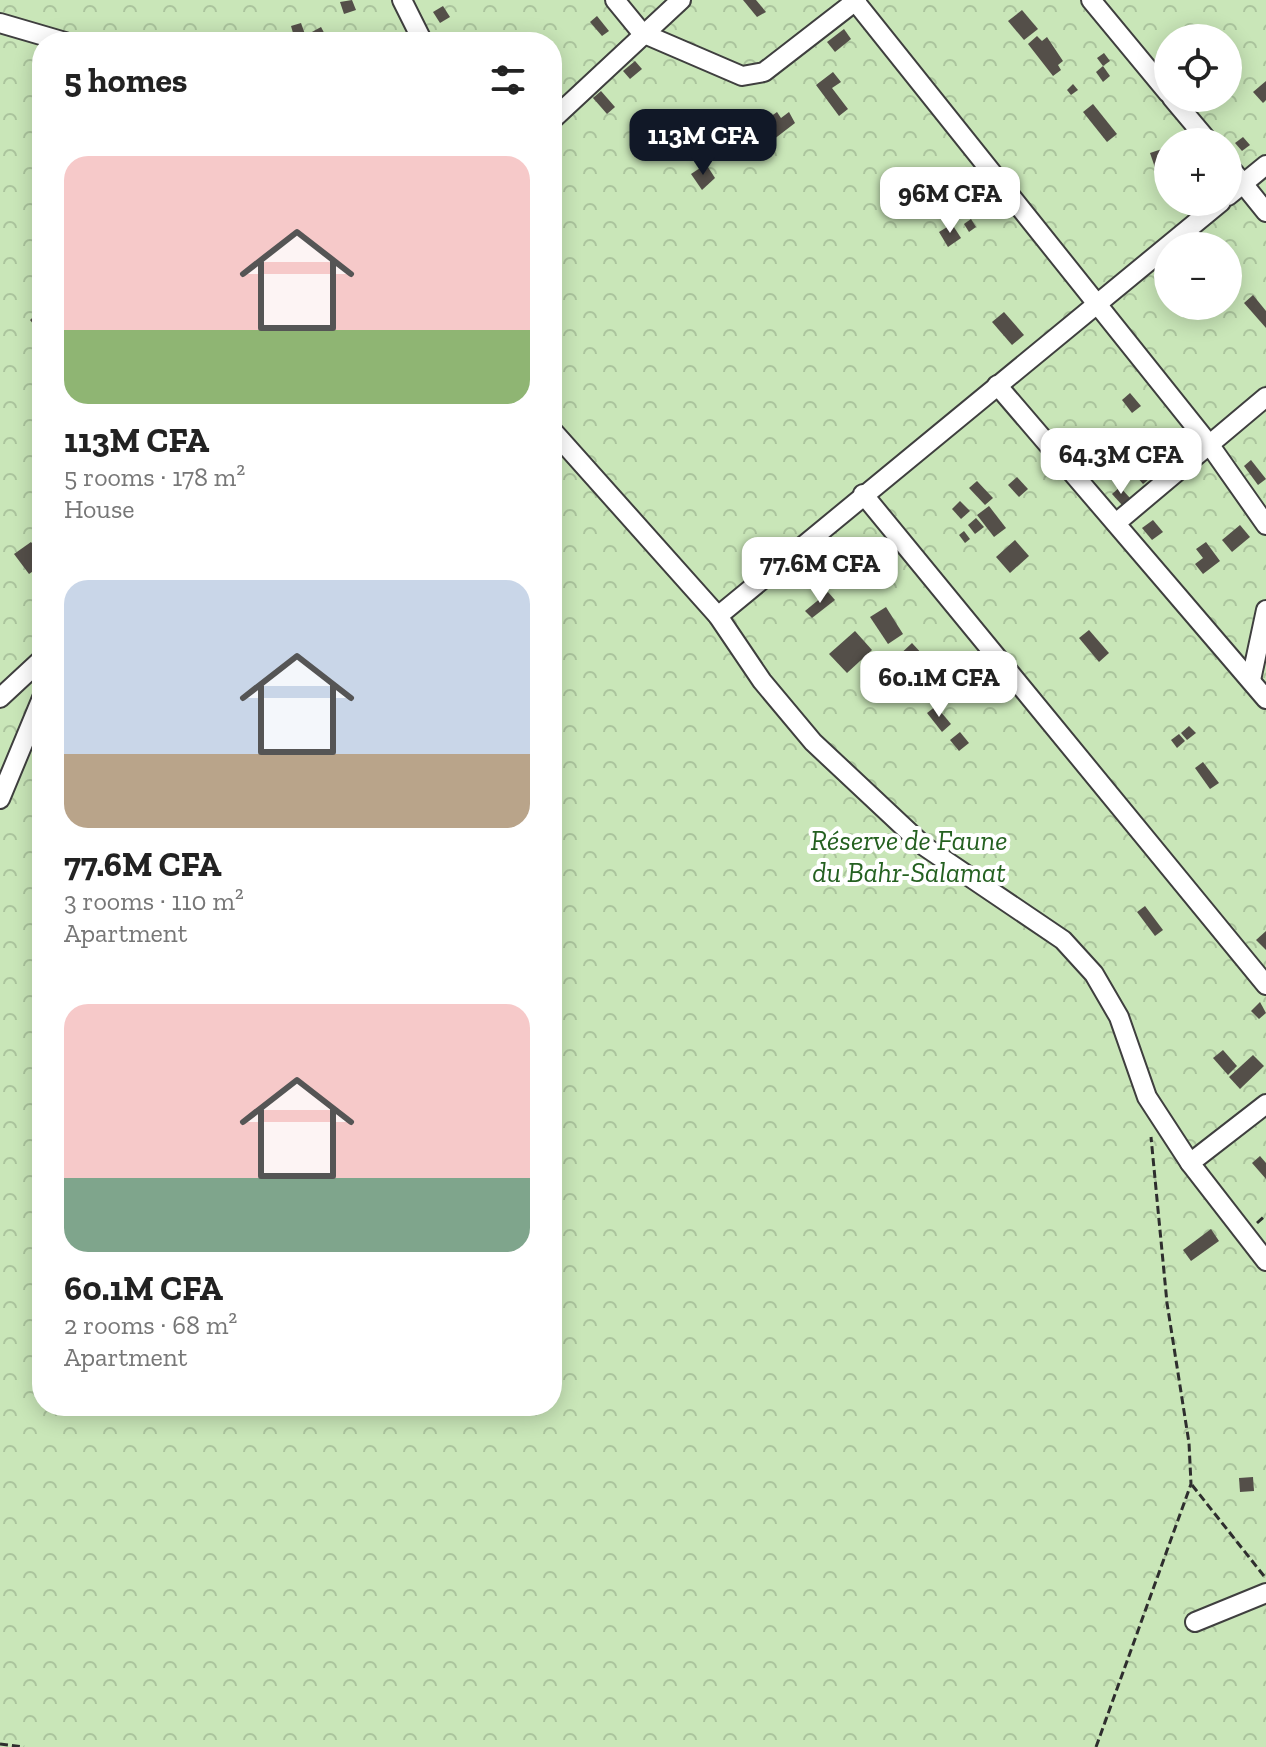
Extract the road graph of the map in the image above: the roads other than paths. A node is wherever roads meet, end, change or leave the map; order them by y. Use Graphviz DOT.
graph roads {
  1 [pos="402,0"];
  2 [pos="615,0"];
  3 [pos="681,0"];
  4 [pos="855,0"];
  5 [pos="1091,0"];
  6 [pos="0,23"];
  7 [pos="32,32"];
  8 [pos="418,32"];
  9 [pos="642,33"];
  10 [pos="1154,76"];
  11 [pos="562,110"];
  12 [pos="1184,112"];
  13 [pos="1197,128"];
  14 [pos="1266,165"];
  15 [pos="1243,184"];
  16 [pos="1266,212"];
  17 [pos="1204,216"];
  18 [pos="1096,305"];
  19 [pos="997,385"];
  20 [pos="1266,397"];
  21 [pos="562,441"];
  22 [pos="1209,444"];
  23 [pos="863,494"];
  24 [pos="1116,523"];
  25 [pos="1266,525"];
  26 [pos="1266,610"];
  27 [pos="718,616"];
  28 [pos="32,668"];
  29 [pos="1251,680"];
  30 [pos="0,698"];
  31 [pos="1266,699"];
  32 [pos="32,722"];
  33 [pos="0,799"];
  34 [pos="1266,985"];
  35 [pos="1266,1104"];
  36 [pos="1190,1163"];
  37 [pos="1266,1261"];
  38 [pos="1266,1593"];
  39 [pos="1195,1622"];
  1 -- 8 [label="street"];
  2 -- 9 [label="street"];
  3 -- 9 [label="street"];
  4 -- 9 [label="street"];
  4 -- 18 [label="street"];
  5 -- 10 [label="street"];
  6 -- 7 [label="street"];
  9 -- 11 [label="street"];
  12 -- 13 [label="street"];
  14 -- 15 [label="street"];
  15 -- 16 [label="street"];
  17 -- 18 [label="street"];
  18 -- 19 [label="street"];
  18 -- 22 [label="street"];
  19 -- 23 [label="street"];
  19 -- 24 [label="street"];
  20 -- 22 [label="street"];
  21 -- 27 [label="street"];
  22 -- 24 [label="street"];
  22 -- 25 [label="street"];
  23 -- 27 [label="street"];
  23 -- 34 [label="street"];
  24 -- 29 [label="street"];
  26 -- 29 [label="street"];
  27 -- 36 [label="street"];
  28 -- 30 [label="street"];
  29 -- 31 [label="street"];
  32 -- 33 [label="street"];
  35 -- 36 [label="street"];
  36 -- 37 [label="street"];
  38 -- 39 [label="street"];
}
